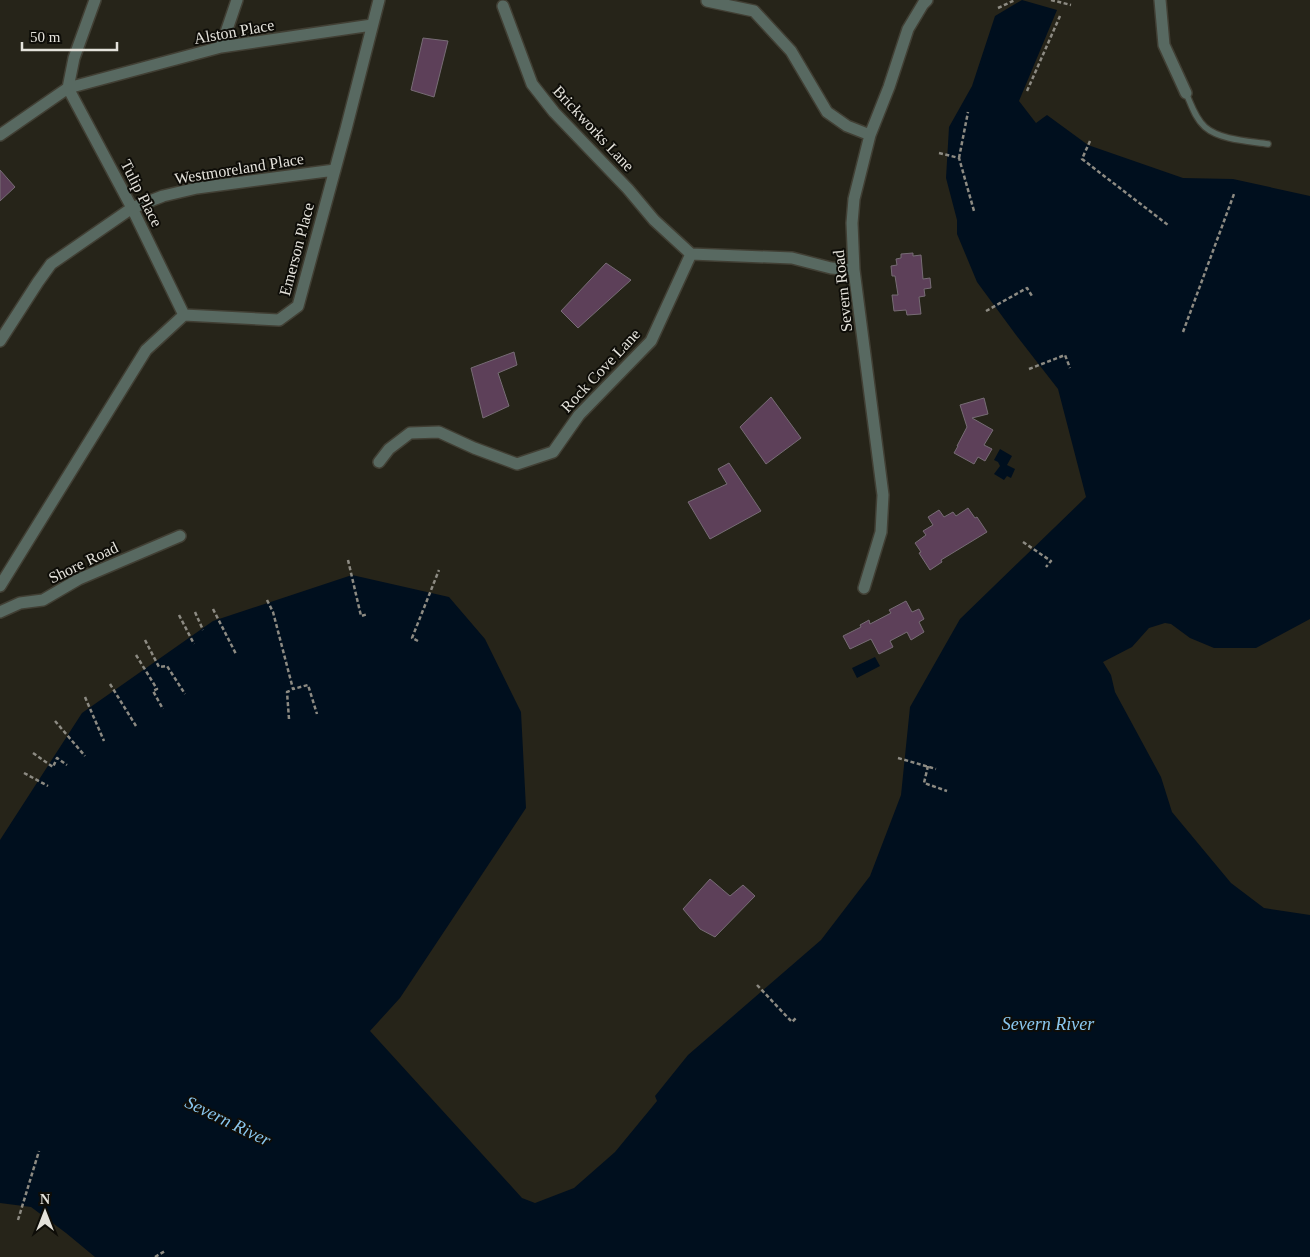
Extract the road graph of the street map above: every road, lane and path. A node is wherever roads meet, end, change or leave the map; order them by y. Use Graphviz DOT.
graph roads {
  1 [pos="95,0"];
  2 [pos="237,0"];
  3 [pos="379,0"];
  4 [pos="927,0"];
  5 [pos="1015,0"];
  6 [pos="1051,0"];
  7 [pos="1160,0"];
  8 [pos="707,1"];
  9 [pos="1071,5"];
  10 [pos="504,6"];
  11 [pos="998,8"];
  12 [pos="1060,16"];
  13 [pos="372,25"];
  14 [pos="221,47"];
  15 [pos="68,88"];
  16 [pos="1027,91"];
  17 [pos="1186,92"];
  18 [pos="968,112"];
  19 [pos="0,135"];
  20 [pos="870,135"];
  21 [pos="1090,141"];
  22 [pos="1268,144"];
  23 [pos="939,153"];
  24 [pos="959,158"];
  25 [pos="335,170"];
  26 [pos="1234,194"];
  27 [pos="132,208"];
  28 [pos="974,210"];
  29 [pos="1168,225"];
  30 [pos="691,254"];
  31 [pos="854,270"];
  32 [pos="1032,296"];
  33 [pos="986,311"];
  34 [pos="184,315"];
  35 [pos="1183,332"];
  36 [pos="0,341"];
  37 [pos="1029,368"];
  38 [pos="1070,368"];
  39 [pos="379,462"];
  40 [pos="180,536"];
  41 [pos="1023,542"];
  42 [pos="348,560"];
  43 [pos="1046,567"];
  44 [pos="439,570"];
  45 [pos="0,586"];
  46 [pos="864,588"];
  47 [pos="267,600"];
  48 [pos="213,609"];
  49 [pos="0,612"];
  50 [pos="195,612"];
  51 [pos="368,614"];
  52 [pos="179,615"];
  53 [pos="203,630"];
  54 [pos="145,640"];
  55 [pos="418,641"];
  56 [pos="194,644"];
  57 [pos="236,654"];
  58 [pos="136,655"];
  59 [pos="110,684"];
  60 [pos="293,689"];
  61 [pos="184,694"];
  62 [pos="85,697"];
  63 [pos="163,709"];
  64 [pos="317,714"];
  65 [pos="290,720"];
  66 [pos="55,721"];
  67 [pos="136,726"];
  68 [pos="104,740"];
  69 [pos="33,753"];
  70 [pos="84,756"];
  71 [pos="898,758"];
  72 [pos="67,765"];
  73 [pos="928,766"];
  74 [pos="936,769"];
  75 [pos="24,773"];
  76 [pos="48,786"];
  77 [pos="948,791"];
  78 [pos="757,985"];
  79 [pos="796,1018"];
  80 [pos="39,1151"];
  81 [pos="18,1220"];
  82 [pos="165,1251"];
  83 [pos="155,1257"];
  1 -- 15 [label="street"];
  2 -- 14 [label="street"];
  3 -- 13 [label="street, Emerson Place"];
  4 -- 20 [label="street, Severn Road"];
  5 -- 11 [label="path"];
  6 -- 9 [label="path"];
  7 -- 17 [label="street"];
  8 -- 20 [label="street"];
  10 -- 30 [label="street, Brickworks Lane"];
  12 -- 16 [label="path"];
  13 -- 14 [label="street, Alston Place"];
  13 -- 25 [label="street, Emerson Place"];
  14 -- 15 [label="street, Alston Place"];
  15 -- 19 [label="street, Alston Place"];
  15 -- 27 [label="street, Tulip Place"];
  17 -- 22 [label="lane"];
  18 -- 24 [label="path"];
  20 -- 31 [label="street, Severn Road"];
  21 -- 29 [label="path"];
  23 -- 24 [label="path"];
  24 -- 28 [label="path"];
  25 -- 27 [label="street, Westmoreland Place"];
  25 -- 34 [label="street, Emerson Place"];
  26 -- 35 [label="path"];
  27 -- 34 [label="street, Tulip Place"];
  27 -- 36 [label="street, Westmoreland Place"];
  30 -- 31 [label="street"];
  30 -- 39 [label="street, Rock Cove Lane"];
  31 -- 46 [label="street, Severn Road"];
  32 -- 33 [label="path"];
  34 -- 45 [label="street"];
  37 -- 38 [label="path"];
  40 -- 49 [label="street, Shore Road"];
  41 -- 43 [label="path"];
  42 -- 51 [label="path"];
  44 -- 55 [label="path"];
  47 -- 60 [label="path"];
  48 -- 57 [label="path"];
  50 -- 53 [label="path"];
  52 -- 56 [label="path"];
  54 -- 61 [label="path"];
  58 -- 63 [label="path"];
  59 -- 67 [label="path"];
  60 -- 64 [label="path"];
  60 -- 65 [label="path"];
  62 -- 68 [label="path"];
  66 -- 70 [label="path"];
  69 -- 72 [label="path"];
  71 -- 73 [label="path"];
  73 -- 74 [label="path"];
  73 -- 77 [label="path"];
  75 -- 76 [label="path"];
  78 -- 79 [label="path"];
  80 -- 81 [label="path"];
  82 -- 83 [label="path"];
}
